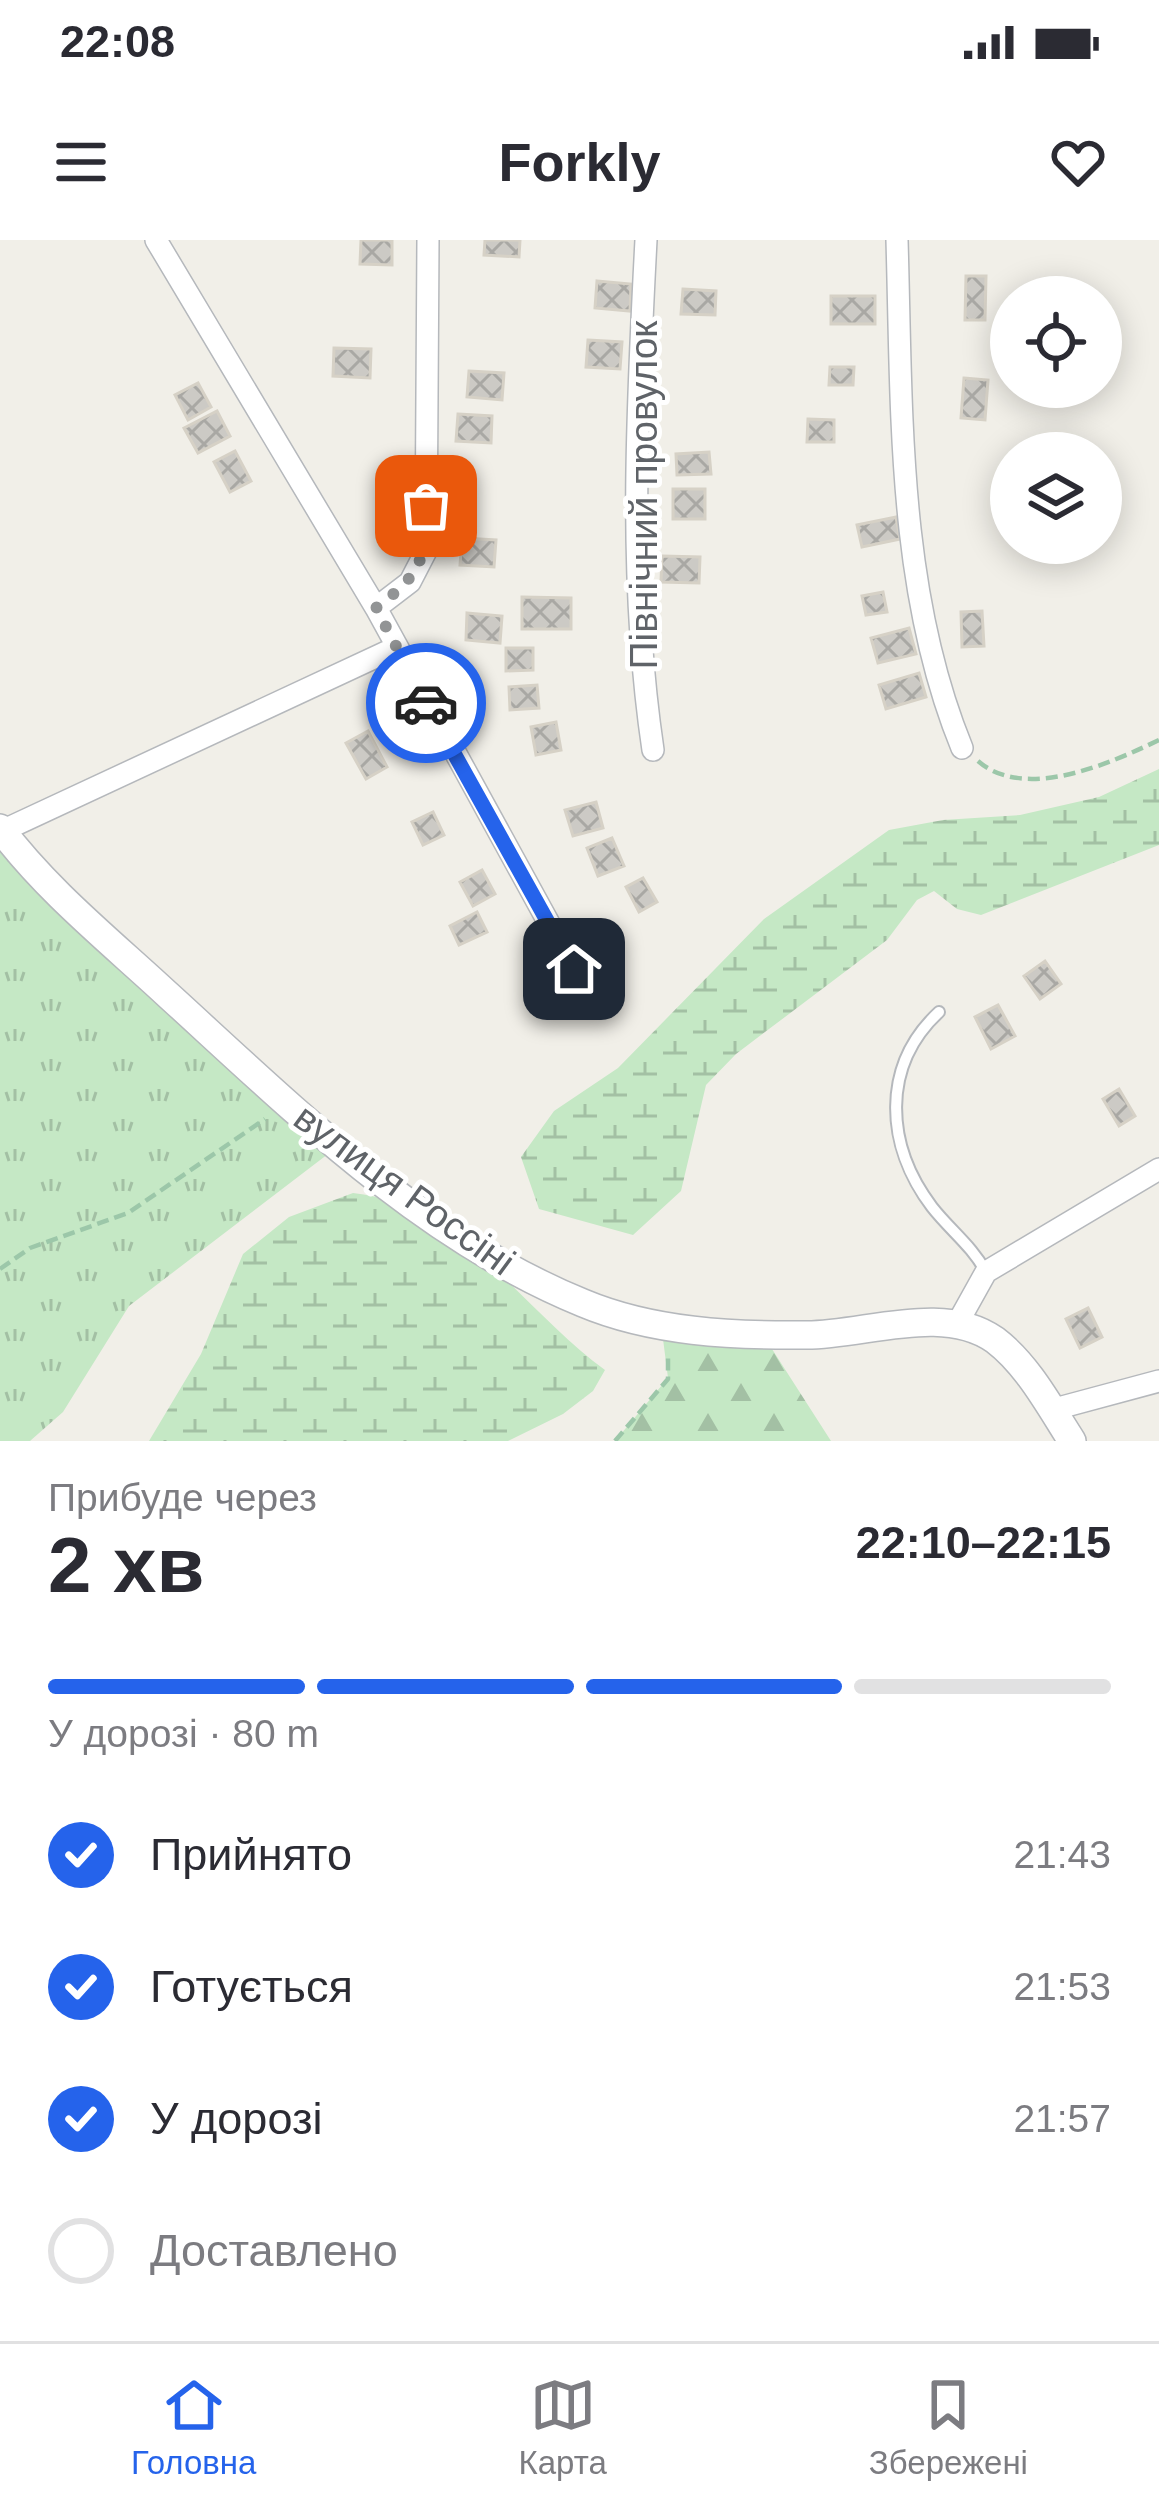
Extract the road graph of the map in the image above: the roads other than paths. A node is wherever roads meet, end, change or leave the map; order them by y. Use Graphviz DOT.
graph roads {
  1 [pos="156,240"];
  2 [pos="428,240"];
  3 [pos="646,240"];
  4 [pos="897,240"];
  5 [pos="376,608"];
  6 [pos="395,648"];
  7 [pos="962,748"];
  8 [pos="653,750"];
  9 [pos="1,830"];
  10 [pos="574,969"];
  11 [pos="940,1012"];
  12 [pos="1159,1169"];
  13 [pos="986,1272"];
  14 [pos="957,1324"];
  15 [pos="1159,1381"];
  16 [pos="1051,1410"];
  17 [pos="1072,1441"];
  1 -- 5 [label="street"];
  2 -- 5 [label="street"];
  3 -- 8 [label="street, Північний провулок"];
  4 -- 7 [label="street"];
  5 -- 6 [label="street"];
  6 -- 9 [label="street"];
  6 -- 10 [label="street"];
  9 -- 14 [label="street, вулиця Россіні"];
  11 -- 13 [label="lane"];
  12 -- 13 [label="street"];
  13 -- 14 [label="street"];
  14 -- 16 [label="street"];
  15 -- 16 [label="street"];
  16 -- 17 [label="street"];
}
